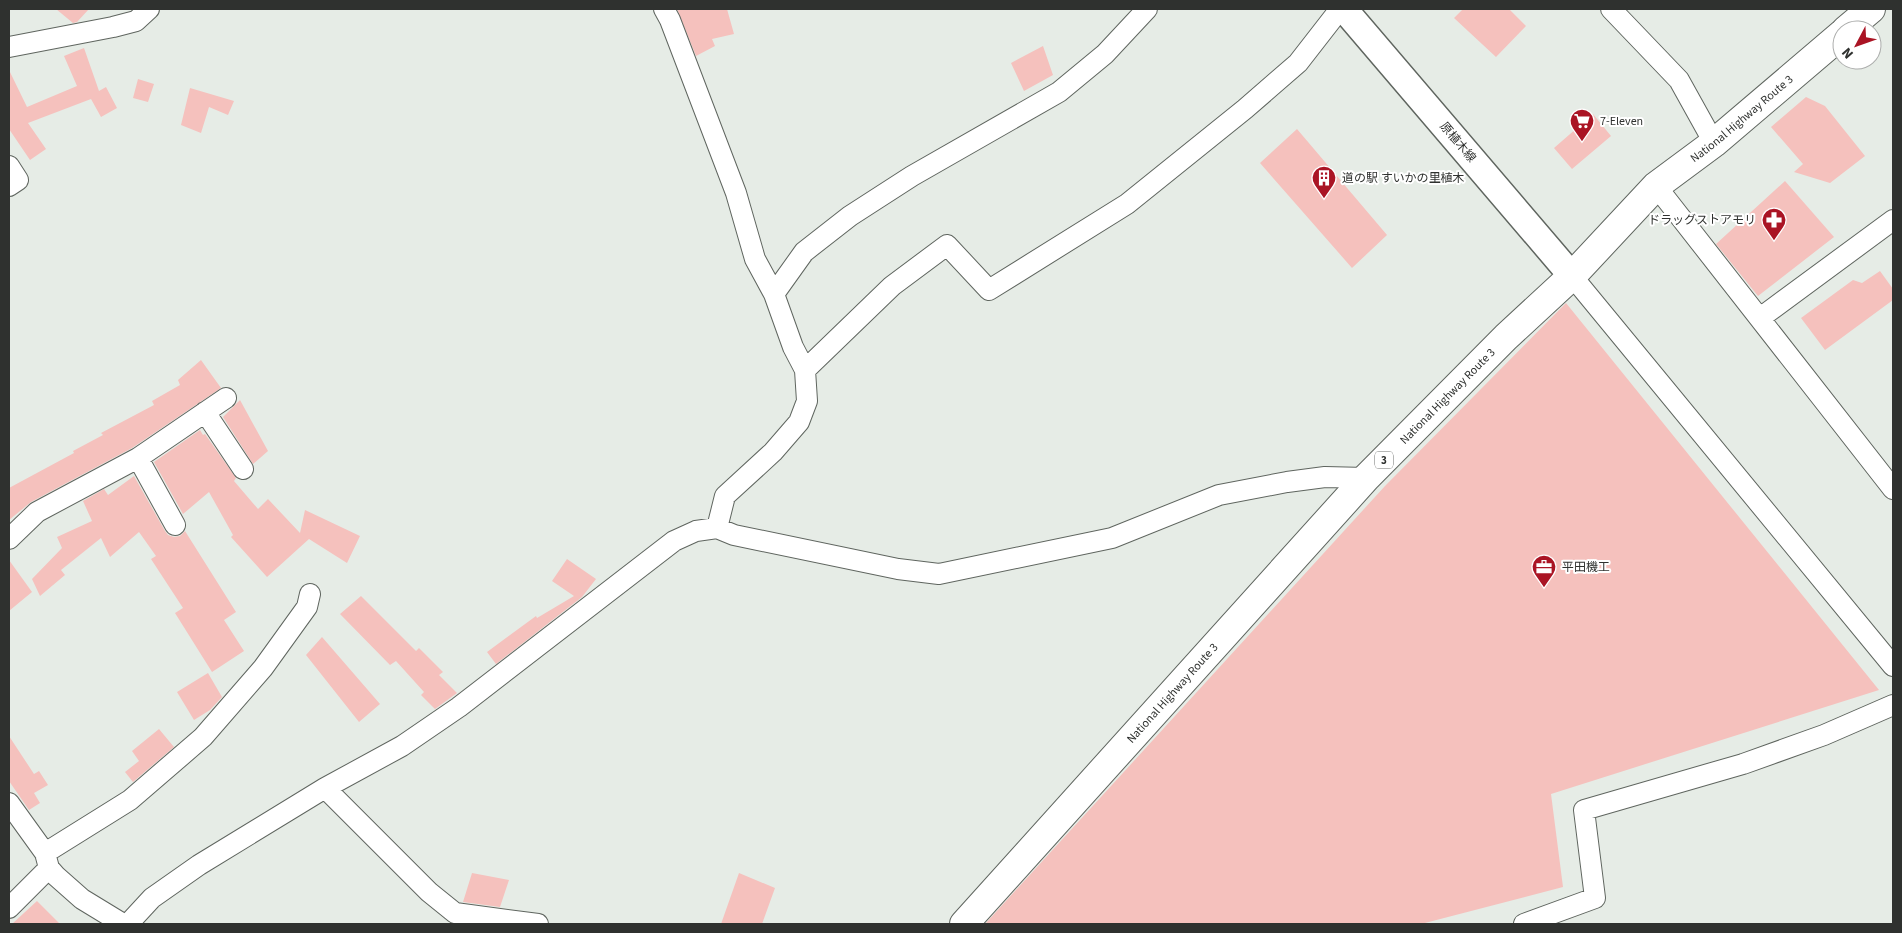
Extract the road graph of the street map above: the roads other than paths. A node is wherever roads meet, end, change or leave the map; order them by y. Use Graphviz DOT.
graph roads {
  1 [pos="149,9"];
  2 [pos="664,9"];
  3 [pos="1147,9"];
  4 [pos="1340,9"];
  5 [pos="1344,9"];
  6 [pos="1611,9"];
  7 [pos="1871,9"];
  8 [pos="1858,20"];
  9 [pos="1832,43"];
  10 [pos="9,47"];
  11 [pos="1714,143"];
  12 [pos="9,166"];
  13 [pos="9,186"];
  14 [pos="1656,186"];
  15 [pos="1893,220"];
  16 [pos="1572,276"];
  17 [pos="774,294"];
  18 [pos="1760,318"];
  19 [pos="804,370"];
  20 [pos="226,398"];
  21 [pos="205,412"];
  22 [pos="138,458"];
  23 [pos="243,468"];
  24 [pos="1366,478"];
  25 [pos="1893,489"];
  26 [pos="175,525"];
  27 [pos="717,528"];
  28 [pos="9,539"];
  29 [pos="310,594"];
  30 [pos="1893,666"];
  31 [pos="1893,704"];
  32 [pos="325,788"];
  33 [pos="9,803"];
  34 [pos="47,860"];
  35 [pos="9,908"];
  36 [pos="123,924"];
  37 [pos="128,924"];
  38 [pos="538,924"];
  39 [pos="964,924"];
  40 [pos="1524,924"];
  1 -- 10 [label="street"];
  2 -- 17 [label="street"];
  3 -- 17 [label="street"];
  4 -- 19 [label="street"];
  5 -- 16 [label="main road, 原植木線"];
  6 -- 11 [label="street"];
  7 -- 8 [label="highway"];
  9 -- 11 [label="highway, National Highway Route 3 / 3"];
  11 -- 14 [label="highway, National Highway Route 3 / 3"];
  12 -- 13 [label="street"];
  14 -- 16 [label="highway, National Highway Route 3 / 3"];
  14 -- 18 [label="street"];
  15 -- 18 [label="street"];
  16 -- 24 [label="highway, National Highway Route 3 / 3"];
  16 -- 30 [label="street"];
  17 -- 19 [label="street"];
  18 -- 25 [label="street"];
  19 -- 27 [label="street"];
  20 -- 21 [label="street"];
  21 -- 22 [label="street"];
  21 -- 23 [label="street"];
  22 -- 26 [label="street"];
  22 -- 28 [label="street"];
  24 -- 27 [label="street"];
  24 -- 39 [label="highway, National Highway Route 3 / 3"];
  27 -- 32 [label="street"];
  29 -- 34 [label="street"];
  31 -- 40 [label="street"];
  32 -- 37 [label="street"];
  32 -- 38 [label="street"];
  33 -- 34 [label="street"];
  34 -- 35 [label="street"];
  34 -- 36 [label="street"];
}
